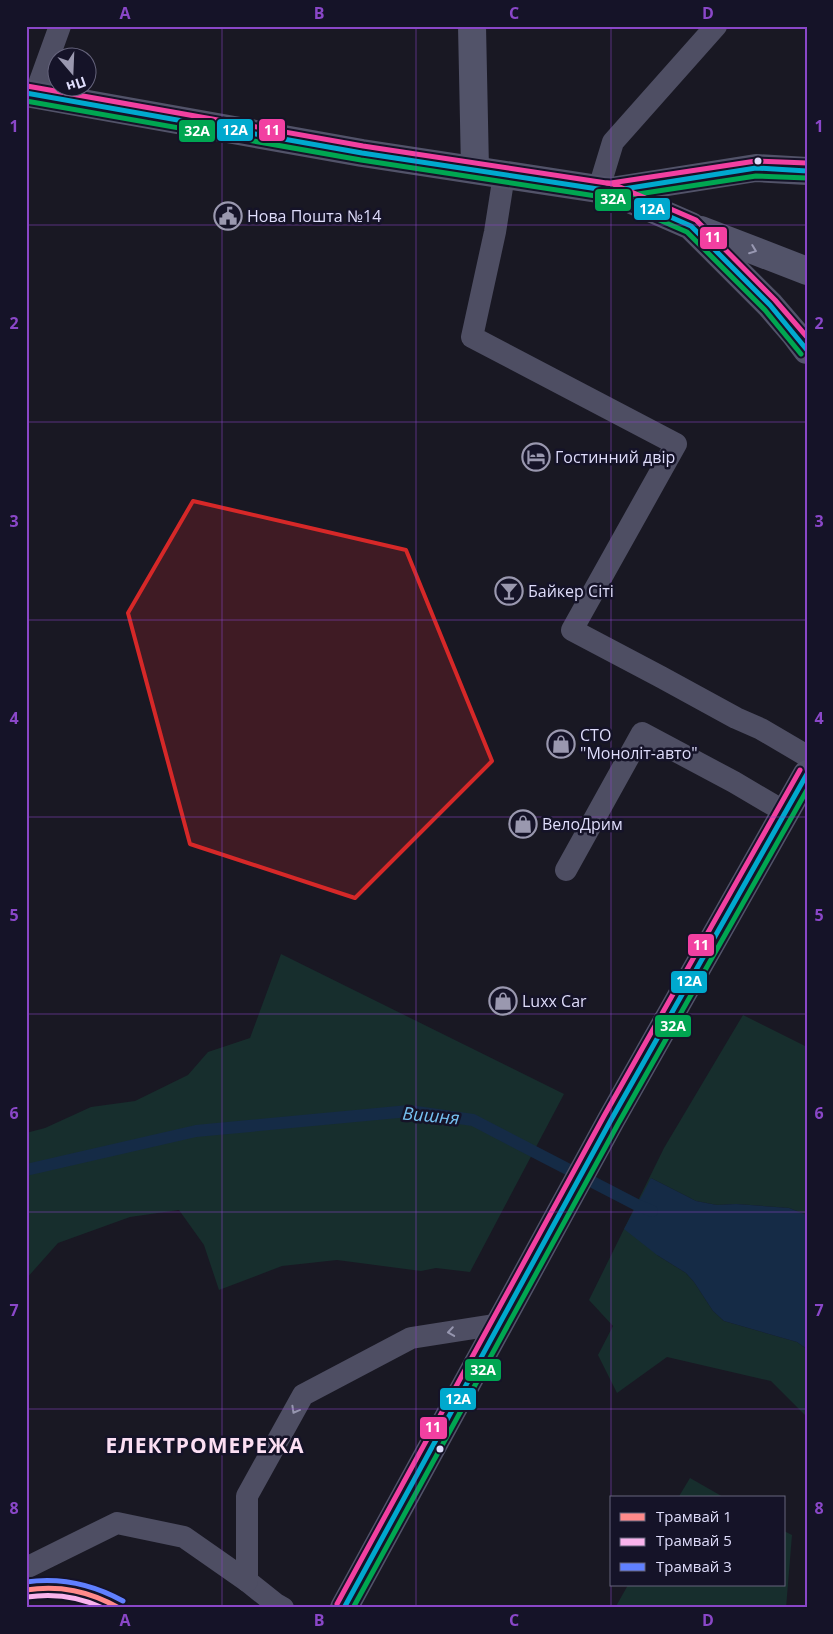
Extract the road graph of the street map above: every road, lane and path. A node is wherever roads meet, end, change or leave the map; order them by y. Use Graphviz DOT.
graph roads {
  1 [pos="60,26"];
  2 [pos="472,26"];
  3 [pos="716,26"];
  4 [pos="31,94"];
  5 [pos="475,169"];
  6 [pos="807,171"];
  7 [pos="504,175"];
  8 [pos="605,190"];
  9 [pos="691,226"];
  10 [pos="807,271"];
  11 [pos="807,350"];
  12 [pos="807,756"];
  13 [pos="807,774"];
  14 [pos="785,812"];
  15 [pos="566,870"];
  16 [pos="500,1324"];
  17 [pos="26,1568"];
  18 [pos="247,1581"];
  19 [pos="283,1608"];
  20 [pos="344,1608"];
  1 -- 4 [label="lane"];
  2 -- 5 [label="street"];
  3 -- 8 [label="lane"];
  4 -- 5 [label="street"];
  5 -- 7 [label="street"];
  6 -- 8 [label="street"];
  7 -- 8 [label="street"];
  7 -- 12 [label="lane"];
  8 -- 9 [label="street"];
  9 -- 10 [label="street, one-way"];
  9 -- 11 [label="street"];
  13 -- 14 [label="street"];
  14 -- 15 [label="lane"];
  14 -- 16 [label="street"];
  16 -- 18 [label="lane, one-way"];
  16 -- 20 [label="street"];
  17 -- 18 [label="lane"];
  18 -- 19 [label="lane"];
}
